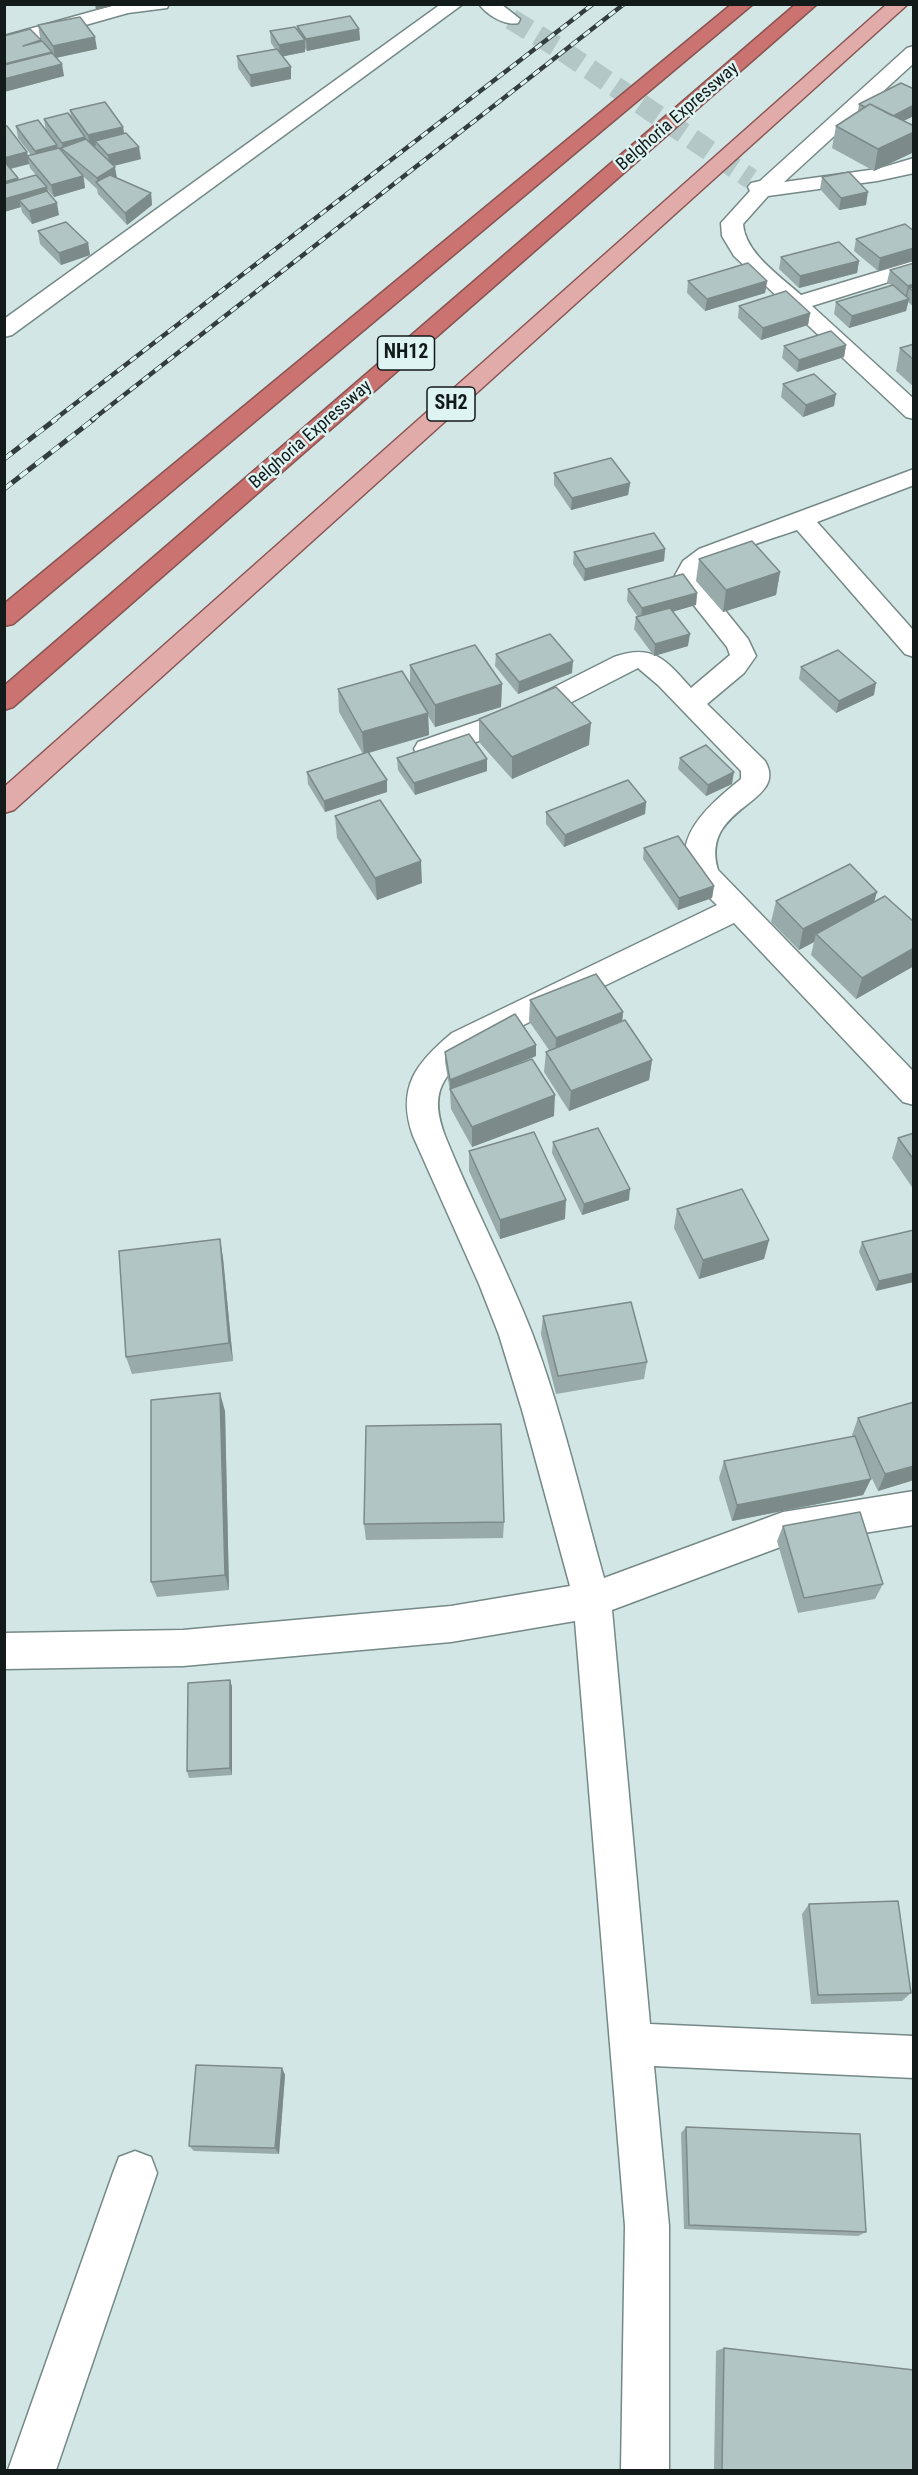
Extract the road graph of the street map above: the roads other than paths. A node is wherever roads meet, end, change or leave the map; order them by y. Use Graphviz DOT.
graph roads {
  1 [pos="160,4"];
  2 [pos="453,4"];
  3 [pos="488,4"];
  4 [pos="744,4"];
  5 [pos="808,4"];
  6 [pos="899,4"];
  7 [pos="511,19"];
  8 [pos="4,42"];
  9 [pos="914,52"];
  10 [pos="914,164"];
  11 [pos="756,185"];
  12 [pos="914,267"];
  13 [pos="796,304"];
  14 [pos="4,330"];
  15 [pos="914,412"];
  16 [pos="914,477"];
  17 [pos="801,519"];
  18 [pos="4,618"];
  19 [pos="914,648"];
  20 [pos="4,701"];
  21 [pos="690,703"];
  22 [pos="406,756"];
  23 [pos="4,803"];
  24 [pos="738,908"];
  25 [pos="914,1093"];
  26 [pos="914,1508"];
  27 [pos="592,1599"];
  28 [pos="4,1651"];
  29 [pos="631,2044"];
  30 [pos="914,2057"];
  31 [pos="135,2173"];
  32 [pos="32,2470"];
  33 [pos="645,2470"];
  1 -- 8 [label="street"];
  2 -- 14 [label="street"];
  3 -- 7 [label="street"];
  4 -- 18 [label="highway, NH12"];
  5 -- 20 [label="highway, Belghoria Expressway / NH12"];
  6 -- 23 [label="main road, SH2"];
  9 -- 11 [label="street"];
  10 -- 11 [label="street"];
  11 -- 13 [label="street"];
  12 -- 13 [label="street"];
  13 -- 15 [label="street"];
  16 -- 17 [label="street"];
  17 -- 19 [label="street"];
  17 -- 21 [label="street"];
  21 -- 22 [label="street"];
  21 -- 24 [label="street"];
  24 -- 25 [label="street"];
  24 -- 27 [label="street"];
  26 -- 27 [label="street"];
  27 -- 28 [label="street"];
  27 -- 29 [label="street"];
  29 -- 30 [label="street"];
  29 -- 33 [label="street"];
  31 -- 32 [label="street"];
}
